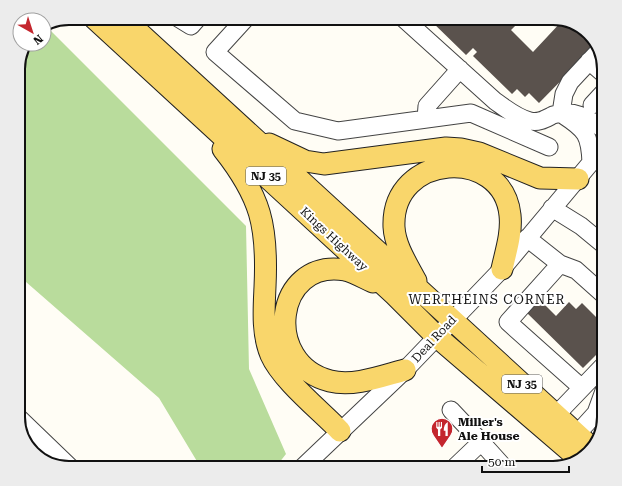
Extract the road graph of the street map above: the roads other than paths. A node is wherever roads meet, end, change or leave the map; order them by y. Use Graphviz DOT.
graph roads {
  1 [pos="102,25"];
  2 [pos="130,25"];
  3 [pos="240,25"];
  4 [pos="411,25"];
  5 [pos="593,57"];
  6 [pos="460,69"];
  7 [pos="184,100"];
  8 [pos="597,100"];
  9 [pos="592,105"];
  10 [pos="562,113"];
  11 [pos="426,119"];
  12 [pos="597,124"];
  13 [pos="244,131"];
  14 [pos="549,148"];
  15 [pos="597,151"];
  16 [pos="597,157"];
  17 [pos="578,179"];
  18 [pos="552,208"];
  19 [pos="527,238"];
  20 [pos="597,239"];
  21 [pos="560,264"];
  22 [pos="502,269"];
  23 [pos="597,289"];
  24 [pos="421,292"];
  25 [pos="395,295"];
  26 [pos="452,319"];
  27 [pos="436,336"];
  28 [pos="405,370"];
  29 [pos="597,372"];
  30 [pos="582,388"];
  31 [pos="451,410"];
  32 [pos="597,411"];
  33 [pos="556,415"];
  34 [pos="25,424"];
  35 [pos="340,431"];
  36 [pos="577,434"];
  37 [pos="483,444"];
  38 [pos="588,444"];
  39 [pos="575,455"];
  40 [pos="62,460"];
  41 [pos="309,461"];
  42 [pos="461,461"];
  43 [pos="498,461"];
  1 -- 7 [label="main road, Kings Highway / NJ 35"];
  2 -- 13 [label="main road, Kings Highway / NJ 35"];
  3 -- 11 [label="street"];
  4 -- 6 [label="street"];
  5 -- 10 [label="street"];
  6 -- 10 [label="street"];
  6 -- 11 [label="street"];
  7 -- 25 [label="main road, Kings Highway / NJ 35"];
  7 -- 35 [label="main road"];
  8 -- 9 [label="street"];
  10 -- 12 [label="street"];
  10 -- 15 [label="street"];
  11 -- 14 [label="street"];
  13 -- 17 [label="main road"];
  13 -- 24 [label="main road, Kings Highway / NJ 35"];
  16 -- 17 [label="street, Deal Road"];
  17 -- 18 [label="street, Deal Road"];
  18 -- 19 [label="street, Deal Road"];
  18 -- 20 [label="street"];
  19 -- 21 [label="street"];
  19 -- 22 [label="street, Deal Road"];
  21 -- 23 [label="street"];
  21 -- 30 [label="street"];
  22 -- 24 [label="main road"];
  22 -- 26 [label="street, Deal Road"];
  24 -- 26 [label="main road, Kings Highway / NJ 35"];
  25 -- 27 [label="main road, Kings Highway / NJ 35"];
  25 -- 28 [label="main road"];
  26 -- 27 [label="street, Deal Road"];
  26 -- 33 [label="main road, Kings Highway / NJ 35"];
  27 -- 28 [label="street, Deal Road"];
  27 -- 39 [label="main road, Kings Highway / NJ 35"];
  28 -- 35 [label="street, Deal Road"];
  29 -- 30 [label="street"];
  30 -- 33 [label="street"];
  31 -- 37 [label="street"];
  32 -- 36 [label="street"];
  33 -- 36 [label="main road, Kings Highway / NJ 35"];
  34 -- 40 [label="street"];
  35 -- 41 [label="street, Deal Road"];
  36 -- 38 [label="main road, Kings Highway / NJ 35"];
  37 -- 42 [label="street"];
  37 -- 43 [label="street"];
}
